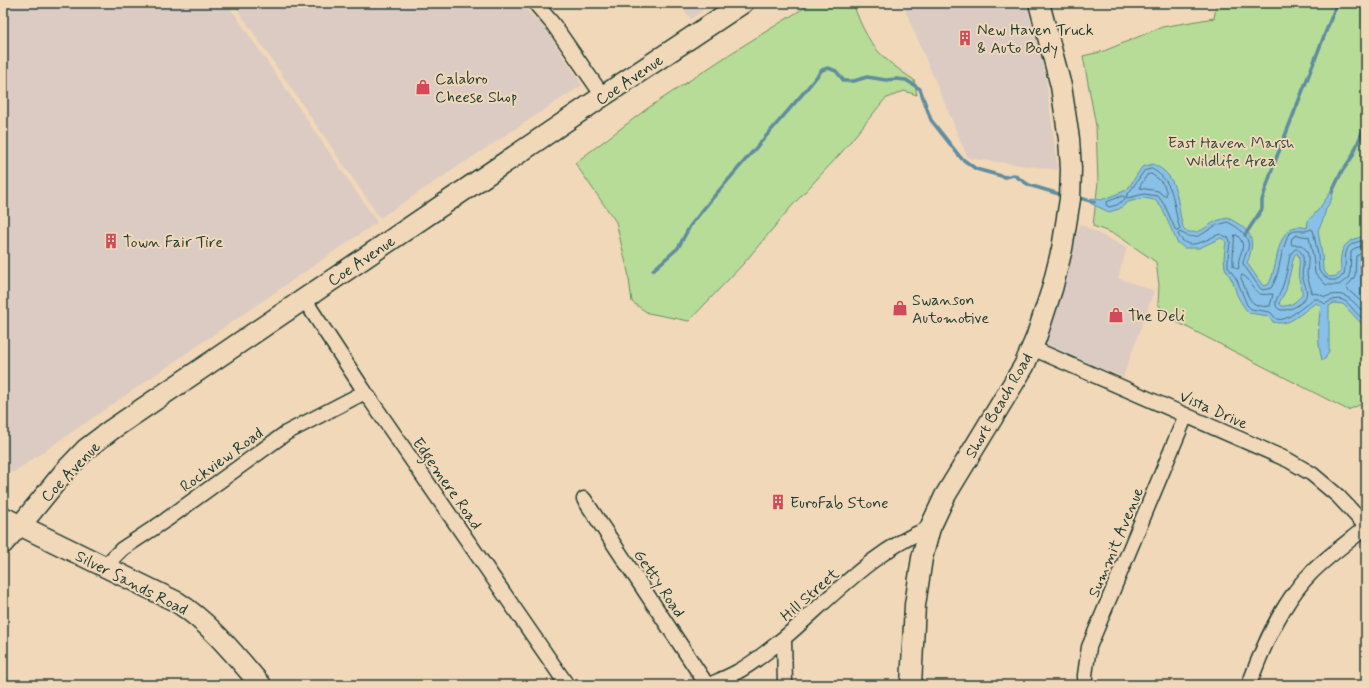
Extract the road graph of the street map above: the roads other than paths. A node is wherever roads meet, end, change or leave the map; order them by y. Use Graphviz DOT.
graph roads {
  1 [pos="535,3"];
  2 [pos="743,3"];
  3 [pos="1039,3"];
  4 [pos="603,96"];
  5 [pos="304,299"];
  6 [pos="1032,348"];
  7 [pos="365,392"];
  8 [pos="1186,415"];
  9 [pos="584,499"];
  10 [pos="11,521"];
  11 [pos="1366,527"];
  12 [pos="930,528"];
  13 [pos="3,545"];
  14 [pos="106,568"];
  15 [pos="784,638"];
  16 [pos="261,685"];
  17 [pos="567,685"];
  18 [pos="708,685"];
  19 [pos="785,685"];
  20 [pos="910,685"];
  21 [pos="1085,685"];
  22 [pos="1249,685"];
  1 -- 4 [label="street"];
  2 -- 4 [label="main road, Coe Avenue"];
  3 -- 6 [label="main road, Short Beach Road"];
  4 -- 5 [label="main road, Coe Avenue"];
  5 -- 7 [label="street, Edgemere Road"];
  5 -- 10 [label="main road, Coe Avenue"];
  6 -- 8 [label="street, Vista Drive"];
  6 -- 12 [label="main road, Short Beach Road"];
  7 -- 14 [label="street, Rockview Road"];
  7 -- 17 [label="street, Edgemere Road"];
  8 -- 11 [label="street, Vista Drive"];
  8 -- 21 [label="street, Summit Avenue"];
  9 -- 18 [label="street, Getty Road"];
  10 -- 13 [label="street, Coe Avenue"];
  10 -- 14 [label="main road, Silver Sands Road"];
  11 -- 22 [label="street"];
  12 -- 15 [label="street, Hill Street"];
  12 -- 20 [label="main road, Short Beach Road"];
  14 -- 16 [label="main road, Silver Sands Road"];
  15 -- 18 [label="street, Hill Street"];
  15 -- 19 [label="street"];
}
